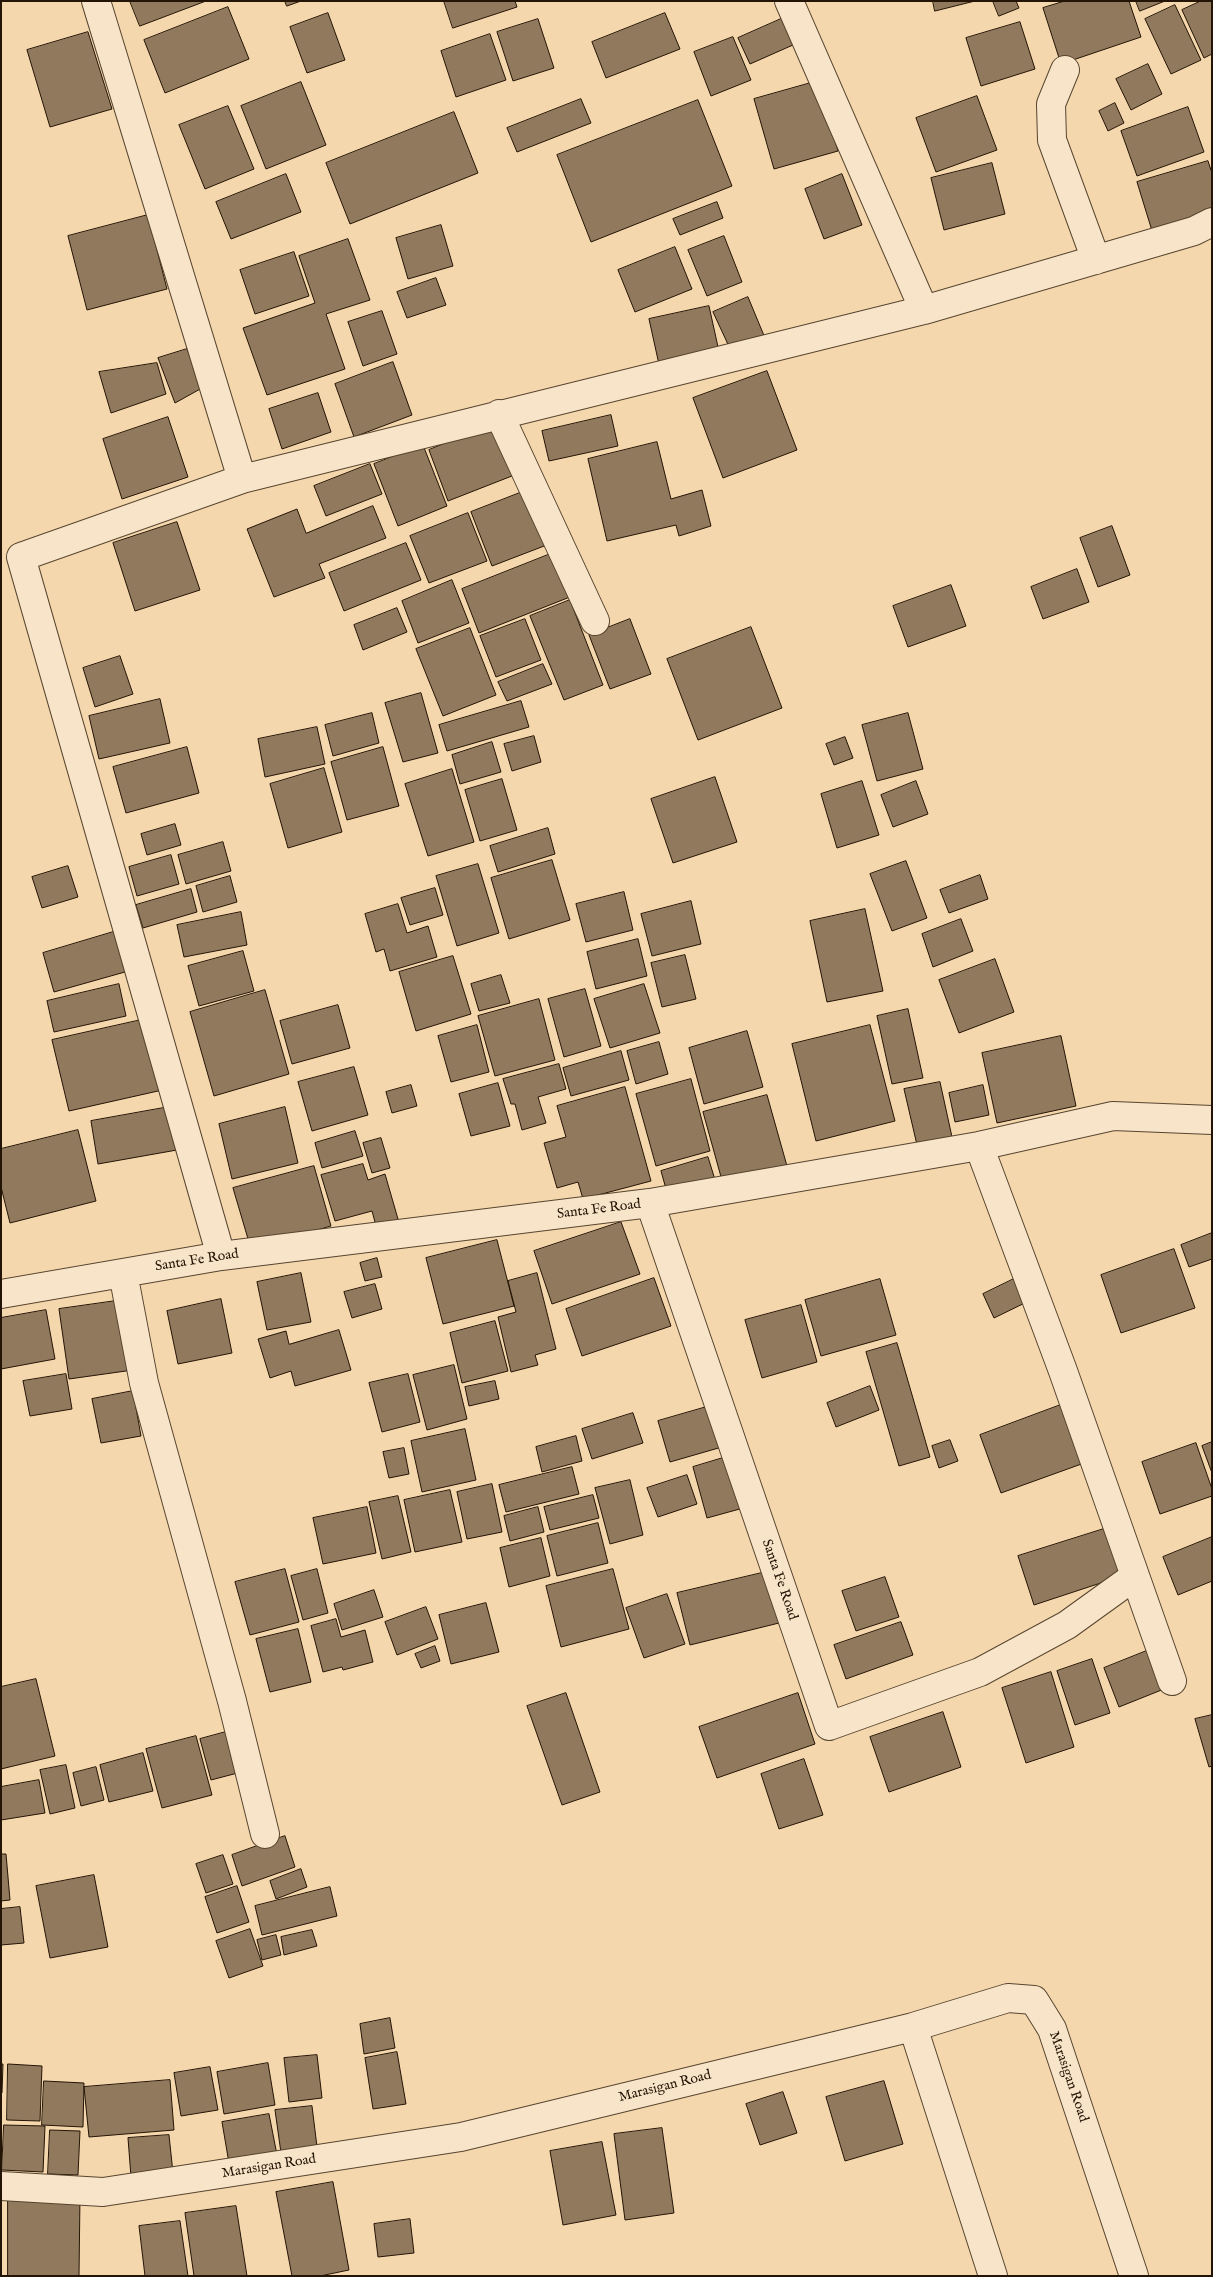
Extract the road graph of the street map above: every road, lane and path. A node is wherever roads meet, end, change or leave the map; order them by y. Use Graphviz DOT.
graph roads {
  1 [pos="96,1"];
  2 [pos="789,1"];
  3 [pos="1065,70"];
  4 [pos="1210,227"];
  5 [pos="1096,260"];
  6 [pos="924,310"];
  7 [pos="499,414"];
  8 [pos="242,479"];
  9 [pos="11,559"];
  10 [pos="595,621"];
  11 [pos="1212,1120"];
  12 [pos="979,1146"];
  13 [pos="650,1203"];
  14 [pos="221,1256"];
  15 [pos="123,1272"];
  16 [pos="1,1294"];
  17 [pos="1135,1576"];
  18 [pos="1172,1681"];
  19 [pos="265,1834"];
  20 [pos="913,2027"];
  21 [pos="1,2186"];
  22 [pos="993,2276"];
  23 [pos="1134,2276"];
  1 -- 8 [label="street"];
  2 -- 6 [label="street"];
  3 -- 5 [label="street"];
  4 -- 5 [label="street"];
  5 -- 6 [label="street"];
  6 -- 7 [label="street"];
  7 -- 8 [label="street"];
  7 -- 10 [label="street"];
  8 -- 9 [label="street"];
  9 -- 14 [label="street"];
  11 -- 12 [label="street"];
  12 -- 13 [label="street"];
  12 -- 17 [label="street"];
  13 -- 14 [label="street, Santa Fe Road"];
  13 -- 17 [label="street, Santa Fe Road"];
  14 -- 15 [label="street, Santa Fe Road"];
  15 -- 16 [label="street, Santa Fe Road"];
  15 -- 19 [label="street"];
  17 -- 18 [label="street"];
  20 -- 21 [label="street, Marasigan Road"];
  20 -- 22 [label="street"];
  20 -- 23 [label="street, Marasigan Road"];
}
